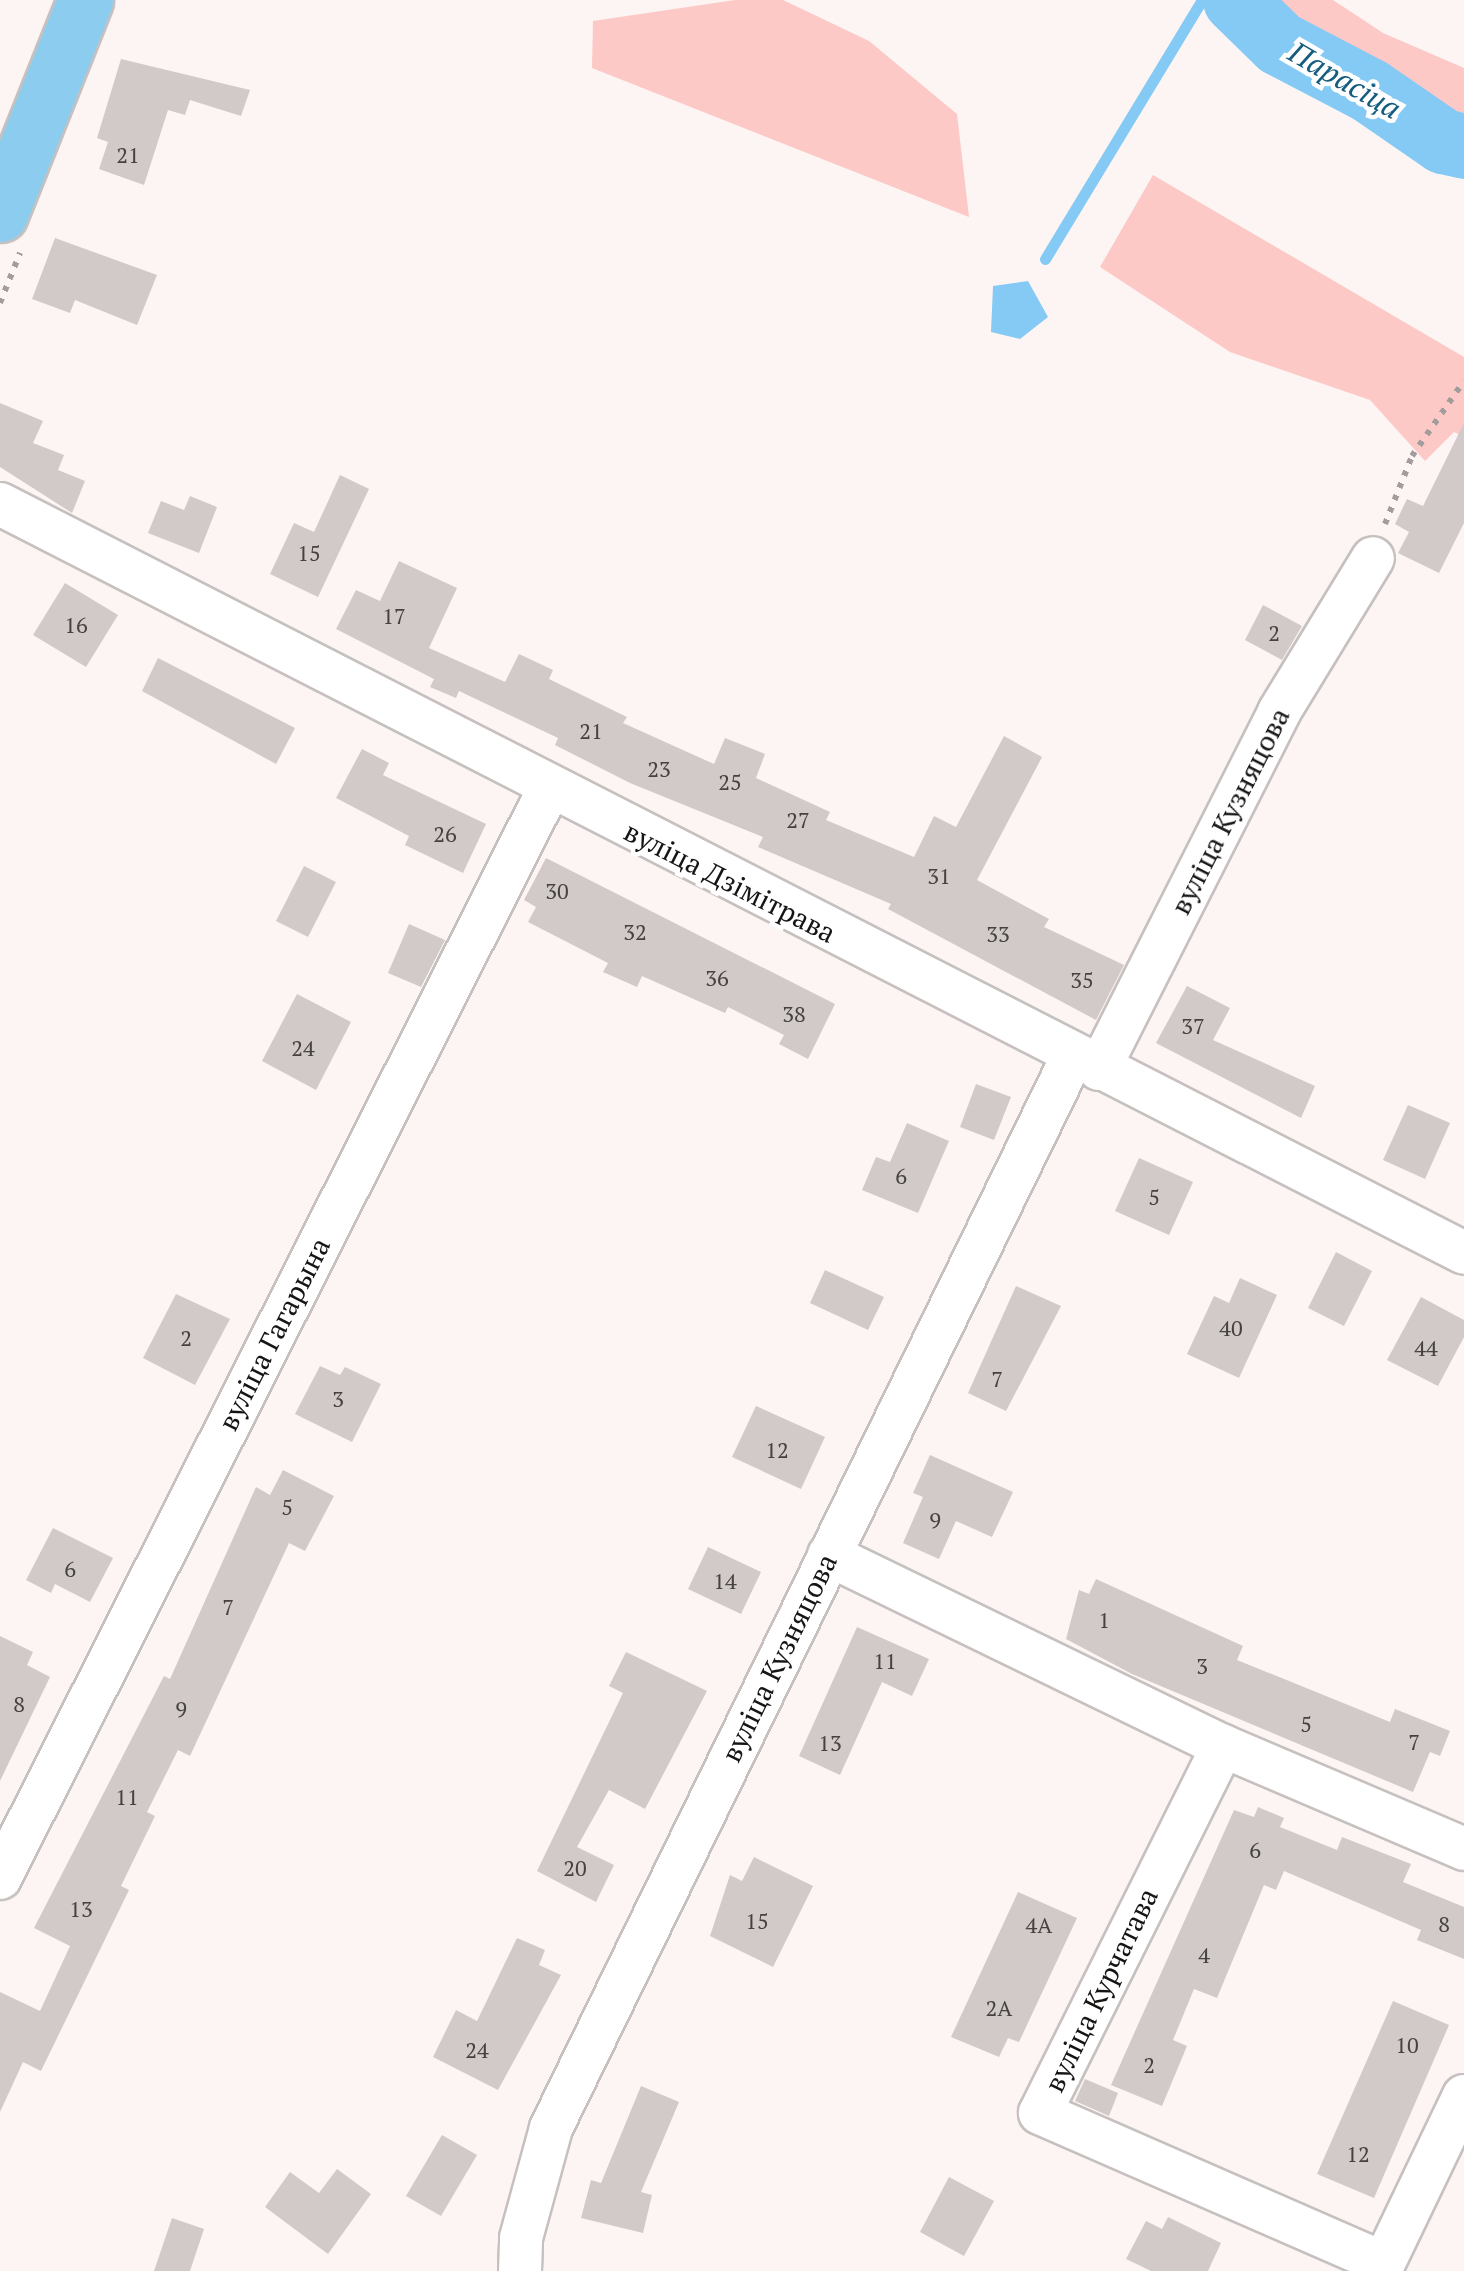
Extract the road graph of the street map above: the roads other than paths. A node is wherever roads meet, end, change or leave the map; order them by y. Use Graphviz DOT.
graph roads {
  1 [pos="85,0"];
  2 [pos="0,214"];
  3 [pos="0,504"];
  4 [pos="1373,558"];
  5 [pos="549,789"];
  6 [pos="1086,1064"];
  7 [pos="1464,1253"];
  8 [pos="829,1555"];
  9 [pos="1222,1746"];
  10 [pos="1464,1849"];
  11 [pos="0,1878"];
  12 [pos="1464,2096"];
  13 [pos="1382,2267"];
  14 [pos="520,2271"];
  1 -- 2 [label="main road"];
  3 -- 5 [label="street, вуліца Дзімітрава"];
  4 -- 6 [label="street, вуліца Кузняцова"];
  5 -- 6 [label="street, вуліца Дзімітрава"];
  5 -- 11 [label="street, вуліца Гагарына"];
  6 -- 7 [label="street, вуліца Дзімітрава"];
  6 -- 8 [label="street, вуліца Кузняцова"];
  8 -- 9 [label="street"];
  8 -- 14 [label="street, вуліца Кузняцова"];
  9 -- 10 [label="street"];
  9 -- 13 [label="street, вуліца Курчатава"];
  12 -- 13 [label="street, вуліца Курчатава"];
}
